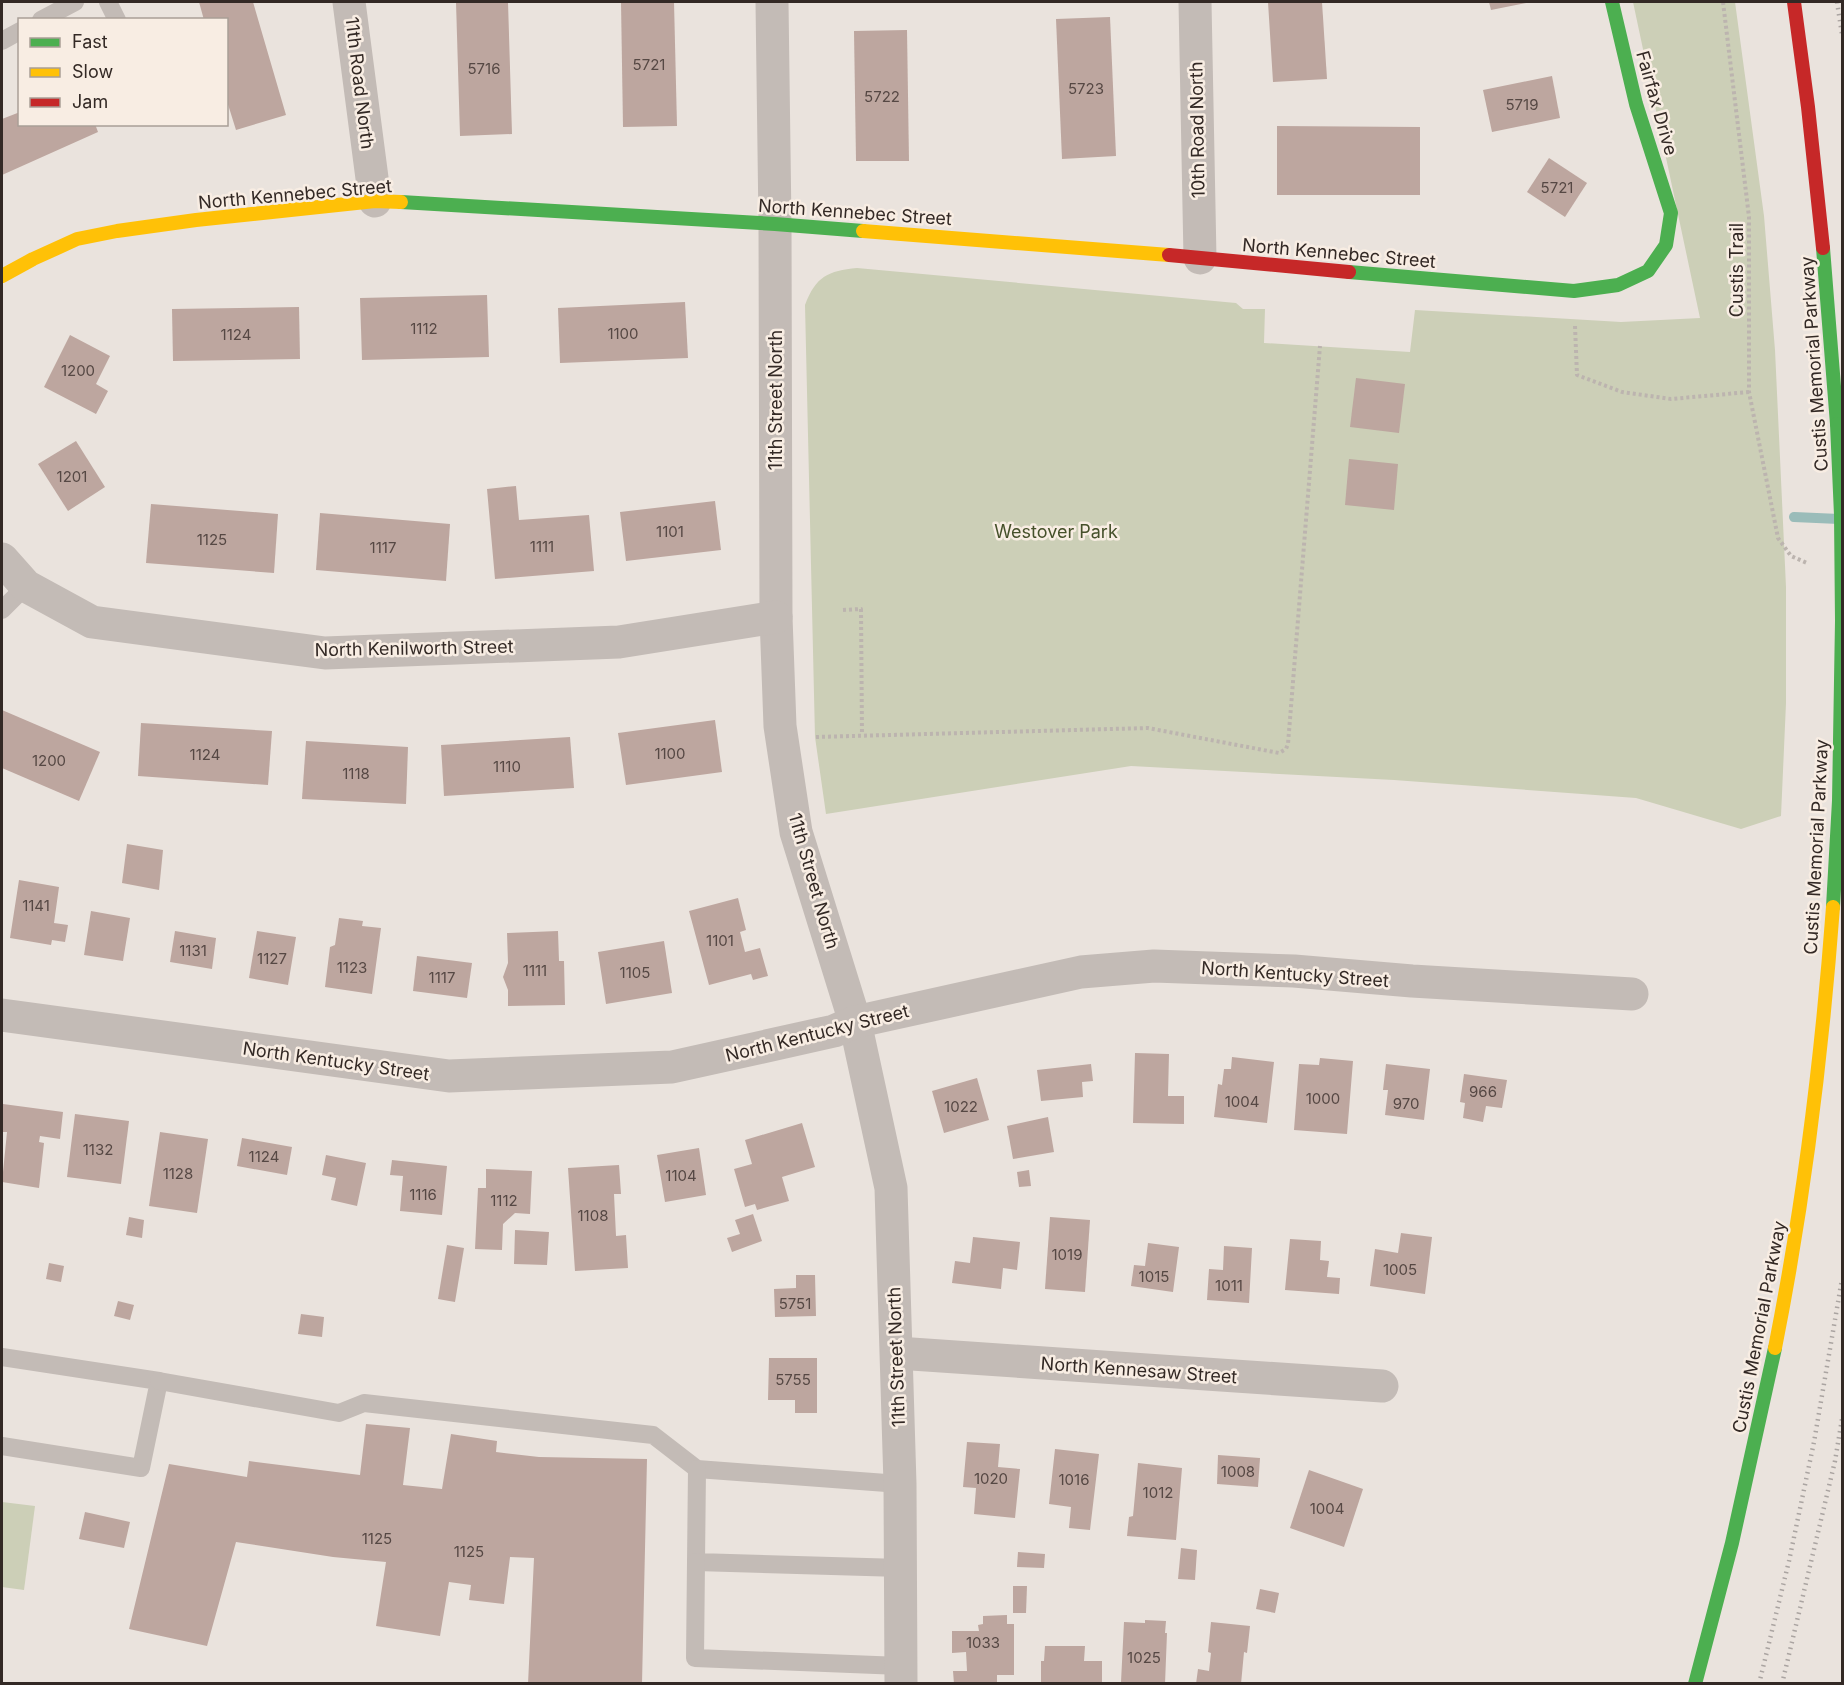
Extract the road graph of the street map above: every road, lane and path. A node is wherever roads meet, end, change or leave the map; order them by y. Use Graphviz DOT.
graph roads {
  1 [pos="75,2"];
  2 [pos="108,2"];
  3 [pos="351,2"];
  4 [pos="772,2"];
  5 [pos="1195,2"];
  6 [pos="1612,2"];
  7 [pos="1723,2"];
  8 [pos="1794,2"];
  9 [pos="45,18"];
  10 [pos="116,18"];
  11 [pos="18,32"];
  12 [pos="2,40"];
  13 [pos="375,201"];
  14 [pos="1671,213"];
  15 [pos="775,224"];
  16 [pos="1200,258"];
  17 [pos="2,276"];
  18 [pos="1574,291"];
  19 [pos="1320,346"];
  20 [pos="1749,392"];
  21 [pos="1778,538"];
  22 [pos="2,559"];
  23 [pos="26,586"];
  24 [pos="2,610"];
  25 [pos="843,610"];
  26 [pos="776,617"];
  27 [pos="1842,621"];
  28 [pos="862,735"];
  29 [pos="815,737"];
  30 [pos="1632,994"];
  31 [pos="2,1015"];
  32 [pos="855,1022"];
  33 [pos="897,1353"];
  34 [pos="2,1357"];
  35 [pos="159,1381"];
  36 [pos="1382,1386"];
  37 [pos="2,1446"];
  38 [pos="697,1469"];
  39 [pos="900,1484"];
  40 [pos="696,1562"];
  41 [pos="901,1568"];
  42 [pos="901,1675"];
  43 [pos="1695,1683"];
  1 -- 9 [label="lane"];
  2 -- 10 [label="lane"];
  3 -- 13 [label="street, 11th Road North"];
  4 -- 15 [label="street, 11th Street North"];
  5 -- 16 [label="street, 10th Road North"];
  6 -- 14 [label="main road, Fairfax Drive"];
  7 -- 20 [label="path, Custis Trail"];
  8 -- 27 [label="main road, Custis Memorial Parkway, bridge"];
  11 -- 12 [label="lane"];
  13 -- 15 [label="main road, North Kennebec Street"];
  13 -- 17 [label="main road, North Kennebec Street"];
  14 -- 18 [label="main road, North Kennebec Street"];
  15 -- 16 [label="main road, North Kennebec Street"];
  15 -- 26 [label="street, 11th Street North"];
  16 -- 18 [label="main road, North Kennebec Street"];
  18 -- 20 [label="path"];
  19 -- 28 [label="path"];
  20 -- 21 [label="path, Custis Trail"];
  22 -- 23 [label="street, North Kenilworth Street"];
  23 -- 24 [label="lane"];
  23 -- 26 [label="street, North Kenilworth Street"];
  25 -- 28 [label="path"];
  26 -- 32 [label="street, 11th Street North"];
  27 -- 43 [label="main road, Custis Memorial Parkway"];
  28 -- 29 [label="path"];
  30 -- 32 [label="street, North Kentucky Street"];
  31 -- 32 [label="street, North Kentucky Street"];
  32 -- 33 [label="street, 11th Street North"];
  33 -- 36 [label="street, North Kennesaw Street"];
  33 -- 39 [label="street, 11th Street North"];
  34 -- 35 [label="lane"];
  35 -- 37 [label="lane"];
  35 -- 38 [label="lane"];
  38 -- 39 [label="lane"];
  38 -- 40 [label="lane"];
  39 -- 41 [label="street, 11th Street North"];
  40 -- 41 [label="lane"];
  40 -- 42 [label="lane"];
  41 -- 42 [label="street, 11th Street North"];
}
